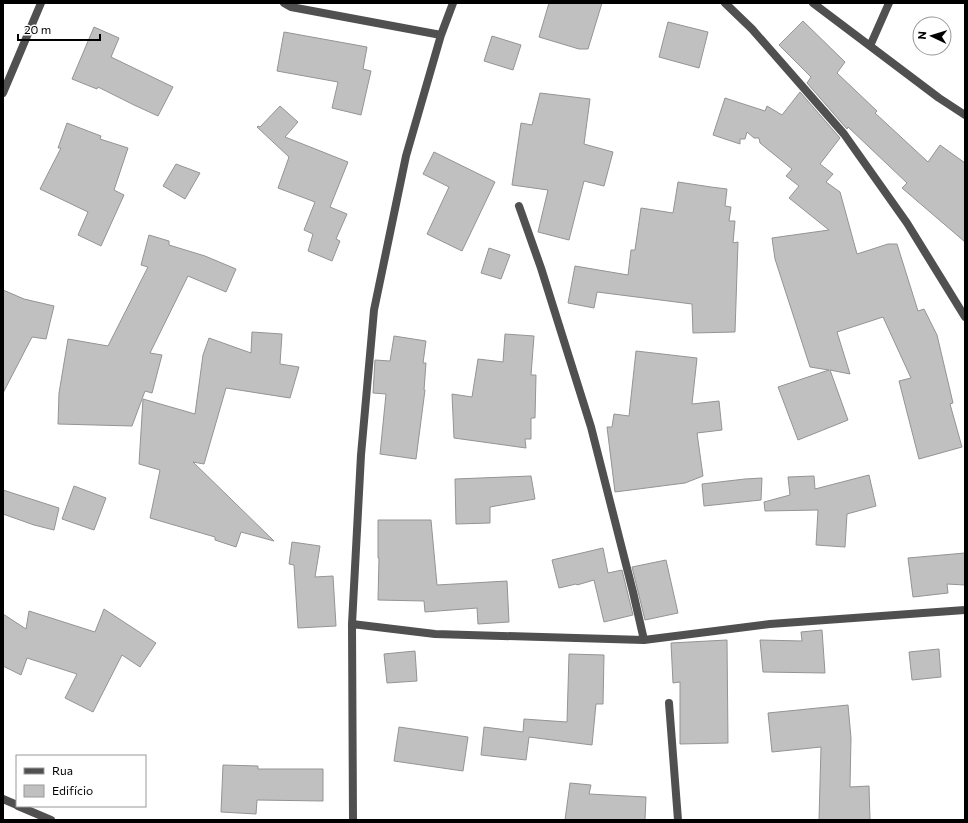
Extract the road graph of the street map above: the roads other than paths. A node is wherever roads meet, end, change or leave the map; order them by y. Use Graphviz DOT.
graph roads {
  1 [pos="41,3"];
  2 [pos="284,3"];
  3 [pos="453,3"];
  4 [pos="725,3"];
  5 [pos="813,3"];
  6 [pos="889,3"];
  7 [pos="441,35"];
  8 [pos="870,46"];
  9 [pos="3,93"];
  10 [pos="965,115"];
  11 [pos="519,206"];
  12 [pos="965,317"];
  13 [pos="965,610"];
  14 [pos="352,624"];
  15 [pos="644,640"];
  16 [pos="669,703"];
  17 [pos="3,799"];
  18 [pos="16,805"];
  19 [pos="20,807"];
  20 [pos="51,820"];
  21 [pos="353,820"];
  22 [pos="678,820"];
  1 -- 9 [label="street"];
  2 -- 7 [label="street"];
  3 -- 7 [label="street"];
  4 -- 12 [label="street"];
  5 -- 8 [label="street"];
  6 -- 8 [label="street"];
  7 -- 14 [label="street"];
  8 -- 10 [label="street"];
  11 -- 15 [label="street"];
  13 -- 15 [label="street"];
  14 -- 15 [label="street"];
  14 -- 21 [label="street"];
  16 -- 22 [label="street"];
  17 -- 18 [label="street"];
  19 -- 20 [label="street"];
}
